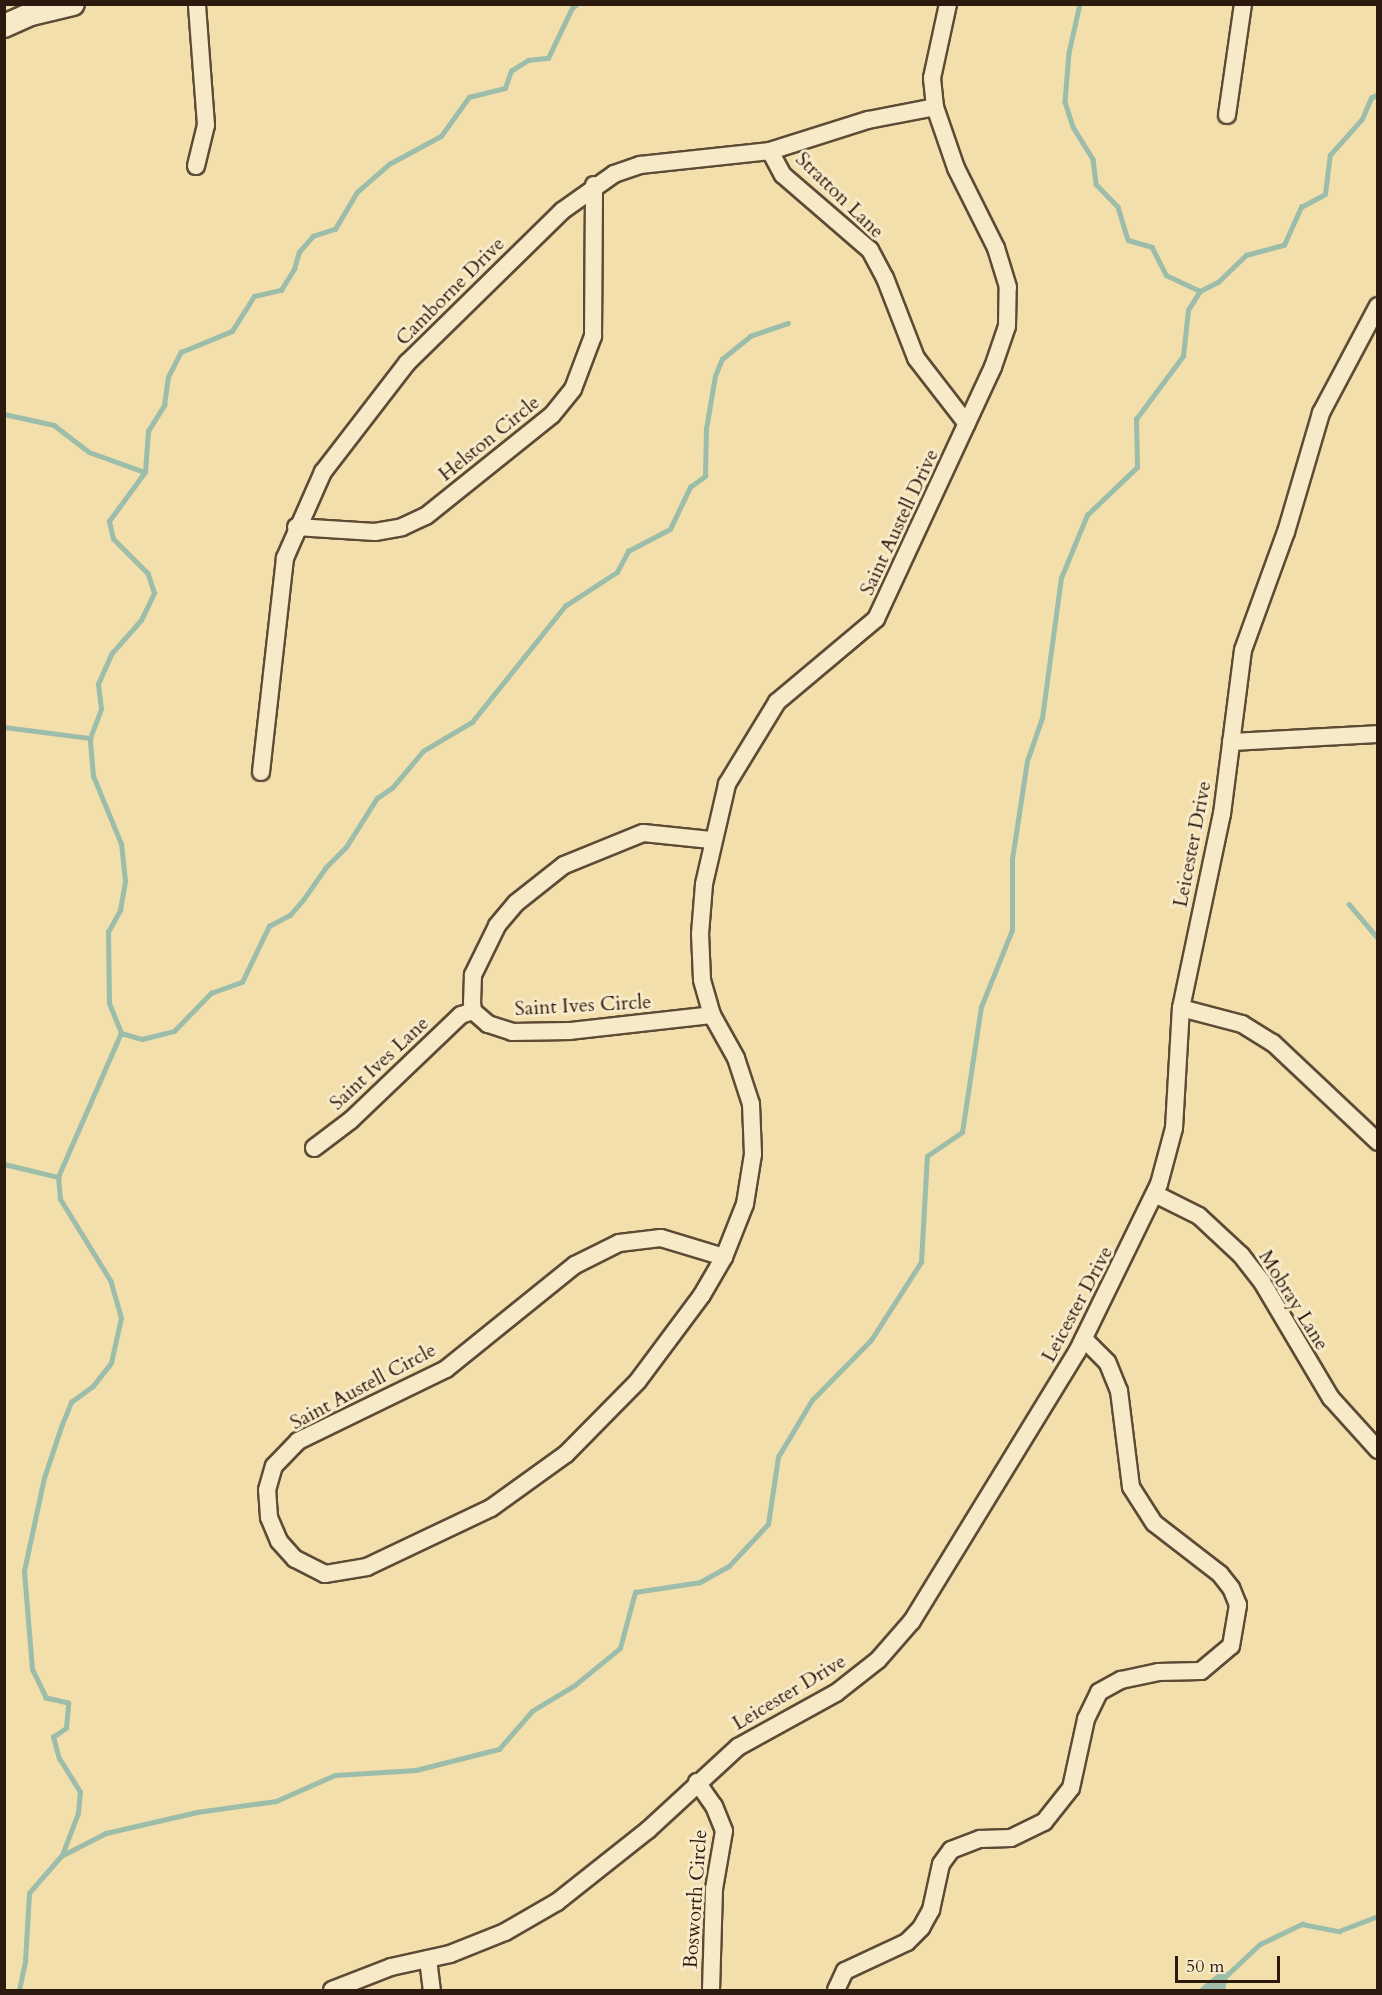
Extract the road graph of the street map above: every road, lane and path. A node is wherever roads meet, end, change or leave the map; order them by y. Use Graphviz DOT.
graph roads {
  1 [pos="73,4"];
  2 [pos="197,4"];
  3 [pos="948,4"];
  4 [pos="1243,4"];
  5 [pos="4,26"];
  6 [pos="935,107"];
  7 [pos="1227,115"];
  8 [pos="770,151"];
  9 [pos="196,166"];
  10 [pos="594,185"];
  11 [pos="1376,309"];
  12 [pos="967,424"];
  13 [pos="296,527"];
  14 [pos="1377,734"];
  15 [pos="1231,742"];
  16 [pos="261,772"];
  17 [pos="711,840"];
  18 [pos="1181,1008"];
  19 [pos="473,1011"];
  20 [pos="712,1015"];
  21 [pos="1377,1142"];
  22 [pos="314,1148"];
  23 [pos="1155,1194"];
  24 [pos="724,1257"];
  25 [pos="1084,1339"];
  26 [pos="1377,1450"];
  27 [pos="697,1782"];
  28 [pos="428,1959"];
  29 [pos="332,1990"];
  30 [pos="432,1990"];
  31 [pos="711,1990"];
  32 [pos="836,1990"];
  1 -- 5 [label="main road"];
  2 -- 9 [label="street"];
  3 -- 6 [label="street, Saint Austell Drive"];
  4 -- 7 [label="street"];
  6 -- 8 [label="street, Camborne Drive"];
  6 -- 12 [label="street, Saint Austell Drive"];
  8 -- 10 [label="street, Camborne Drive"];
  8 -- 12 [label="street, Stratton Lane"];
  10 -- 13 [label="street, Camborne Drive"];
  10 -- 13 [label="street, Helston Circle"];
  11 -- 15 [label="street, Leicester Drive"];
  12 -- 17 [label="street, Saint Austell Drive"];
  13 -- 16 [label="street, Camborne Drive"];
  14 -- 15 [label="street"];
  15 -- 18 [label="street, Leicester Drive"];
  17 -- 19 [label="street"];
  17 -- 20 [label="street, Saint Austell Drive"];
  18 -- 21 [label="street"];
  18 -- 23 [label="street, Leicester Drive"];
  19 -- 20 [label="street, Saint Ives Circle"];
  19 -- 22 [label="street, Saint Ives Lane"];
  20 -- 24 [label="street, Saint Austell Drive"];
  23 -- 25 [label="street, Leicester Drive"];
  23 -- 26 [label="street, Mobray Lane"];
  24 -- 24 [label="street, Saint Austell Circle"];
  25 -- 27 [label="street, Leicester Drive"];
  25 -- 32 [label="street"];
  27 -- 28 [label="street, Leicester Drive"];
  27 -- 31 [label="street, Bosworth Circle"];
  28 -- 29 [label="street, Leicester Drive"];
  28 -- 30 [label="street"];
}
